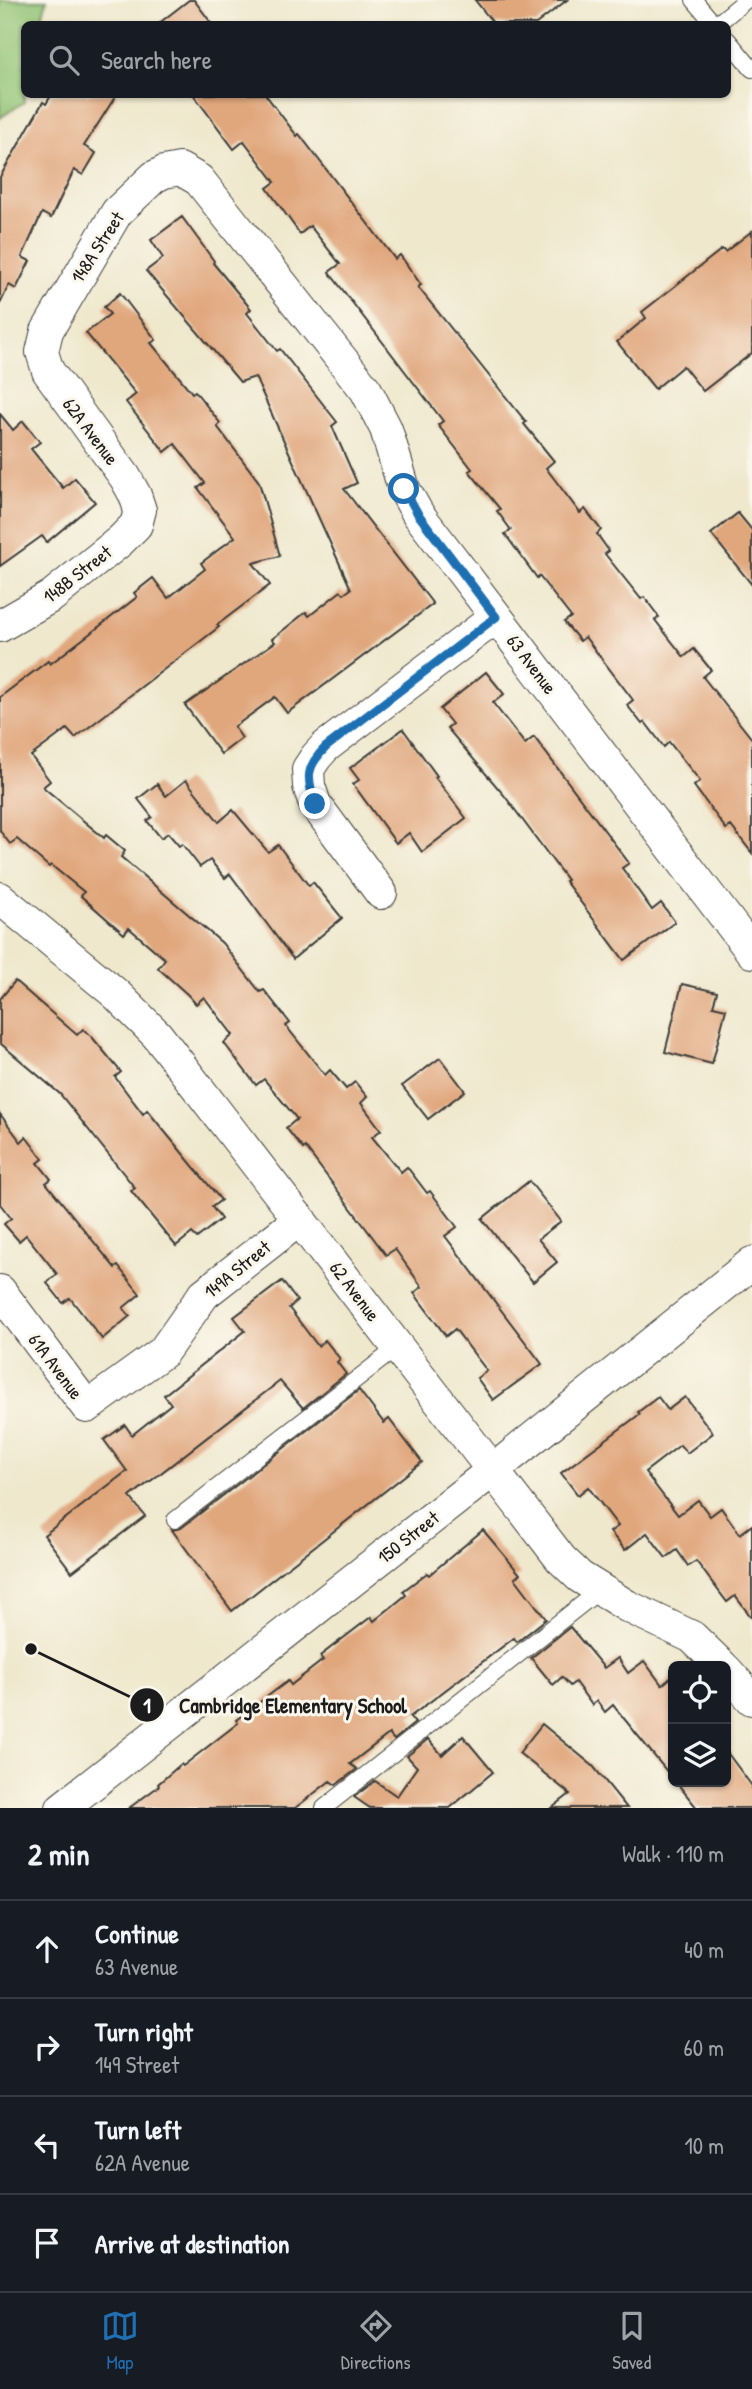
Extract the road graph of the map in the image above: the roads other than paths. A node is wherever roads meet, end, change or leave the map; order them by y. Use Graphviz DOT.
graph roads {
  1 [pos="694,0"];
  2 [pos="746,0"];
  3 [pos="713,21"];
  4 [pos="720,21"];
  5 [pos="731,45"];
  6 [pos="752,69"];
  7 [pos="180,169"];
  8 [pos="42,352"];
  9 [pos="140,510"];
  10 [pos="496,617"];
  11 [pos="0,626"];
  12 [pos="381,893"];
  13 [pos="0,898"];
  14 [pos="752,952"];
  15 [pos="300,1219"];
  16 [pos="752,1263"];
  17 [pos="0,1291"];
  18 [pos="398,1347"];
  19 [pos="87,1407"];
  20 [pos="492,1471"];
  21 [pos="175,1520"];
  22 [pos="600,1590"];
  23 [pos="717,1661"];
  24 [pos="731,1676"];
  25 [pos="752,1699"];
  26 [pos="62,1808"];
  27 [pos="324,1808"];
  1 -- 3 [label="lane"];
  2 -- 4 [label="lane"];
  5 -- 6 [label="lane"];
  7 -- 8 [label="street, 148A Street"];
  7 -- 10 [label="street, 63 Avenue"];
  8 -- 9 [label="street, 62A Avenue"];
  9 -- 11 [label="street, 148B Street"];
  10 -- 12 [label="street"];
  10 -- 14 [label="street, 63 Avenue"];
  13 -- 15 [label="street, 62 Avenue"];
  15 -- 18 [label="street, 62 Avenue"];
  15 -- 19 [label="street, 149A Street"];
  16 -- 20 [label="street, 150 Street"];
  17 -- 19 [label="street, 61A Avenue"];
  18 -- 20 [label="street, 62 Avenue"];
  18 -- 21 [label="lane"];
  20 -- 22 [label="street, 62 Avenue"];
  20 -- 26 [label="street, 150 Street"];
  22 -- 23 [label="street, 62 Avenue"];
  22 -- 27 [label="lane"];
  24 -- 25 [label="street"];
}
